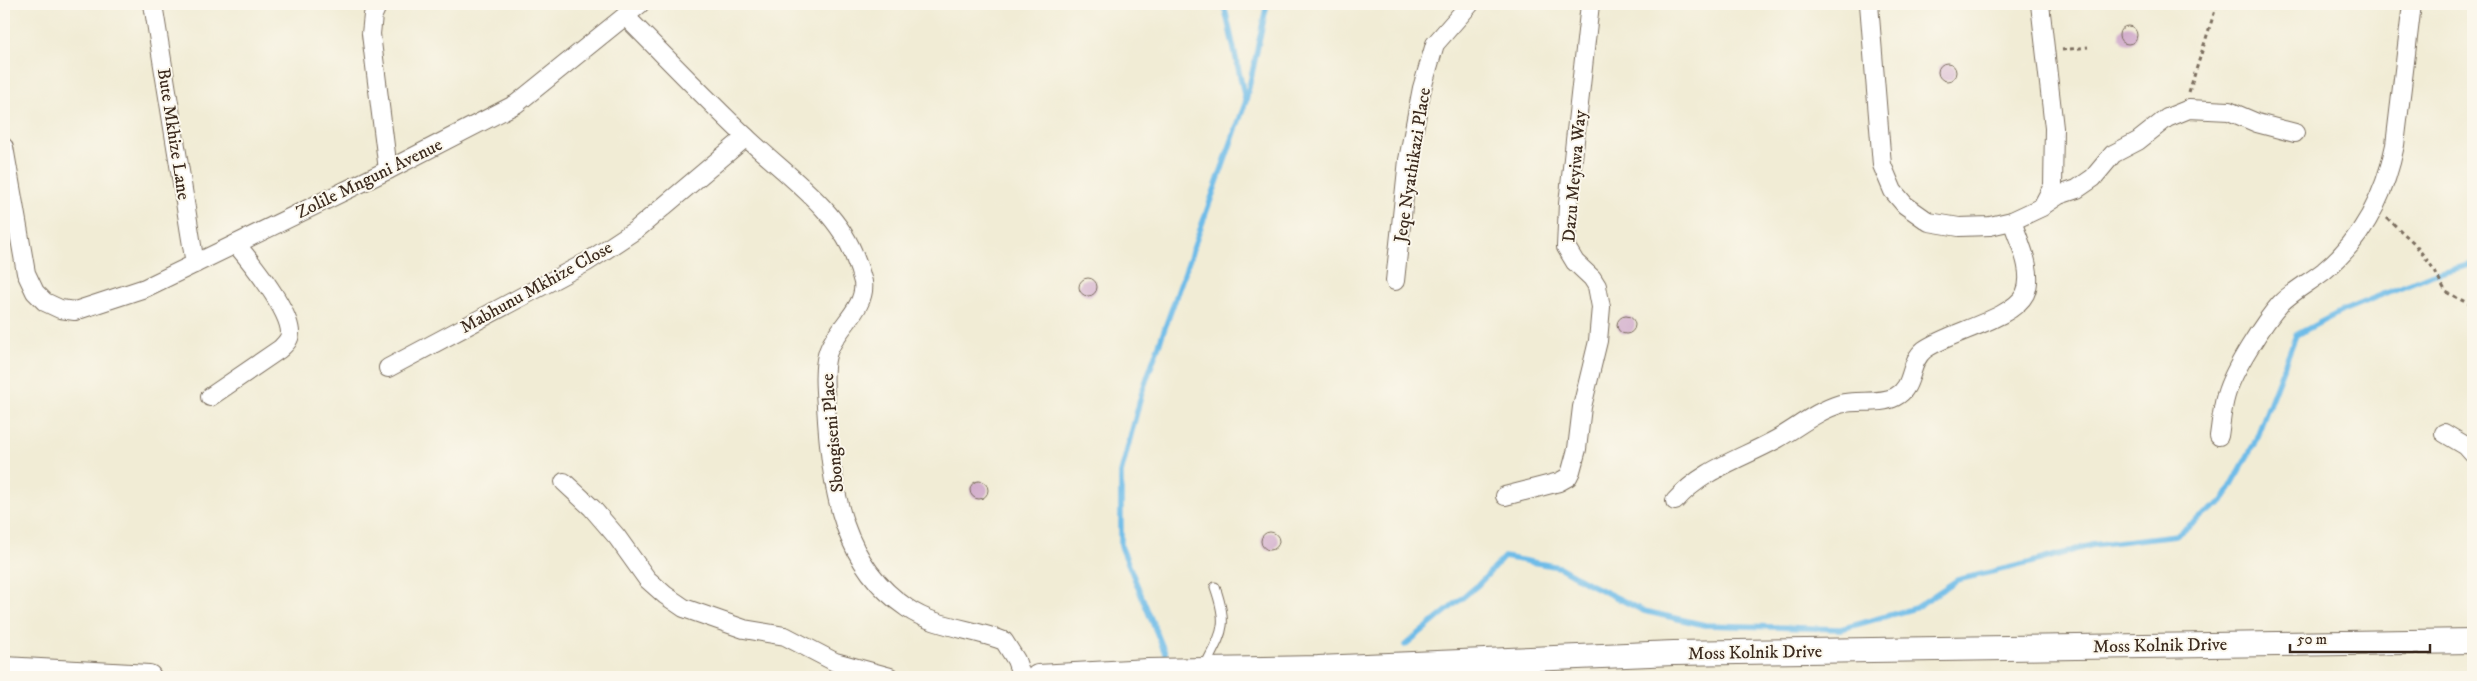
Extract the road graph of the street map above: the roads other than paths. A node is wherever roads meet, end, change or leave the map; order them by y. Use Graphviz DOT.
graph roads {
  1 [pos="153,4"];
  2 [pos="378,4"];
  3 [pos="640,4"];
  4 [pos="1470,4"];
  5 [pos="1590,4"];
  6 [pos="1869,4"];
  7 [pos="2040,4"];
  8 [pos="2412,4"];
  9 [pos="625,16"];
  10 [pos="2295,133"];
  11 [pos="746,138"];
  12 [pos="4,147"];
  13 [pos="388,170"];
  14 [pos="2042,207"];
  15 [pos="2012,221"];
  16 [pos="236,244"];
  17 [pos="195,264"];
  18 [pos="1396,281"];
  19 [pos="388,368"];
  20 [pos="210,397"];
  21 [pos="2444,433"];
  22 [pos="2219,436"];
  23 [pos="2473,454"];
  24 [pos="564,482"];
  25 [pos="1505,496"];
  26 [pos="1675,502"];
  27 [pos="1215,587"];
  28 [pos="2473,641"];
  29 [pos="4,669"];
  30 [pos="1503,669"];
  31 [pos="1202,670"];
  32 [pos="149,677"];
  33 [pos="890,677"];
  34 [pos="1022,677"];
  35 [pos="1038,677"];
  1 -- 17 [label="street, Bute Mkhize Lane"];
  2 -- 13 [label="street"];
  3 -- 9 [label="street, Zolile Mnguni Avenue"];
  4 -- 18 [label="street, Jeqe Nyathikazi Place"];
  5 -- 25 [label="street, Dazu Meyiwa Way"];
  6 -- 15 [label="street"];
  7 -- 14 [label="street"];
  8 -- 22 [label="street"];
  9 -- 11 [label="street, Sbongiseni Place"];
  9 -- 13 [label="street, Zolile Mnguni Avenue"];
  10 -- 14 [label="street"];
  11 -- 19 [label="street, Mabhunu Mkhize Close"];
  11 -- 34 [label="street, Sbongiseni Place"];
  12 -- 17 [label="street, Zolile Mnguni Avenue"];
  13 -- 16 [label="street, Zolile Mnguni Avenue"];
  14 -- 15 [label="street"];
  15 -- 26 [label="street"];
  16 -- 17 [label="street, Zolile Mnguni Avenue"];
  16 -- 20 [label="street"];
  21 -- 23 [label="street"];
  24 -- 33 [label="street"];
  27 -- 31 [label="lane"];
  28 -- 30 [label="main road, Moss Kolnik Drive"];
  29 -- 32 [label="main road"];
  30 -- 31 [label="main road, Moss Kolnik Drive"];
  31 -- 35 [label="main road, Moss Kolnik Drive"];
}
